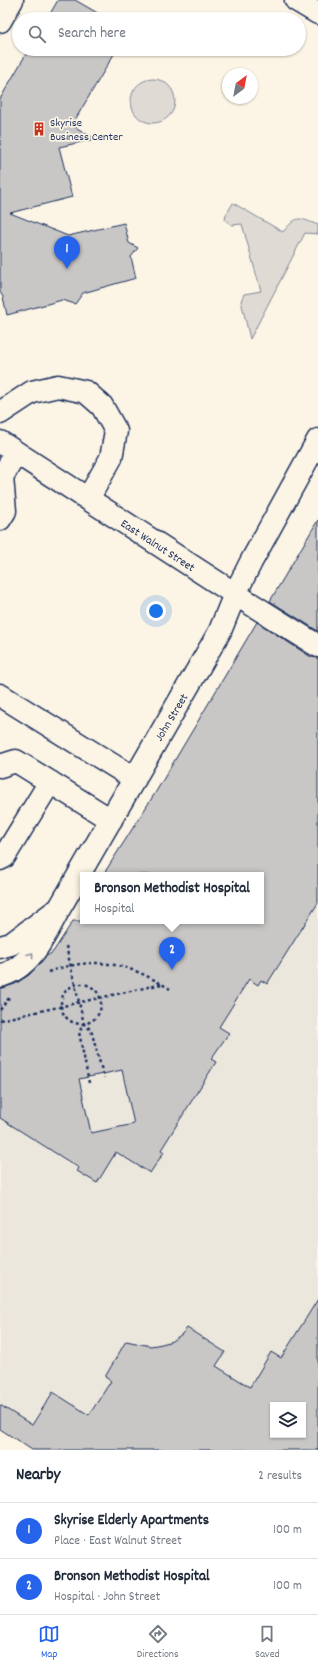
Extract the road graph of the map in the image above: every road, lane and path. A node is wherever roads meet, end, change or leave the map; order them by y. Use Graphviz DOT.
graph roads {
  1 [pos="12,0"];
  2 [pos="296,0"];
  3 [pos="318,13"];
  4 [pos="0,21"];
  5 [pos="0,413"];
  6 [pos="318,440"];
  7 [pos="8,448"];
  8 [pos="88,499"];
  9 [pos="0,519"];
  10 [pos="235,594"];
  11 [pos="318,646"];
  12 [pos="0,695"];
  13 [pos="0,766"];
  14 [pos="135,779"];
  15 [pos="50,782"];
  16 [pos="111,820"];
  17 [pos="0,859"];
  18 [pos="81,872"];
  19 [pos="80,873"];
  20 [pos="59,909"];
  21 [pos="66,942"];
  22 [pos="0,947"];
  23 [pos="70,965"];
  24 [pos="42,974"];
  25 [pos="0,976"];
  26 [pos="75,984"];
  27 [pos="162,984"];
  28 [pos="170,989"];
  29 [pos="13,995"];
  30 [pos="101,998"];
  31 [pos="79,1004"];
  32 [pos="61,1007"];
  33 [pos="0,1010"];
  34 [pos="0,1020"];
  35 [pos="84,1024"];
  36 [pos="104,1078"];
  37 [pos="89,1082"];
  1 -- 4 [label="street"];
  2 -- 3 [label="street"];
  5 -- 8 [label="street"];
  6 -- 10 [label="street, John Street"];
  7 -- 8 [label="street, East Walnut Street"];
  7 -- 9 [label="street"];
  8 -- 10 [label="street, East Walnut Street"];
  10 -- 11 [label="street, East Walnut Street"];
  10 -- 14 [label="street, John Street"];
  12 -- 14 [label="street"];
  13 -- 15 [label="street"];
  14 -- 16 [label="street, John Street"];
  15 -- 16 [label="street"];
  15 -- 17 [label="street"];
  16 -- 18 [label="street, John Street"];
  19 -- 20 [label="street, John Street"];
  20 -- 22 [label="street"];
  25 -- 20 [label="street, John Street, one-way"];
  21 -- 23 [label="path"];
  23 -- 24 [label="path"];
  23 -- 26 [label="path"];
  23 -- 27 [label="path"];
  26 -- 30 [label="path"];
  26 -- 31 [label="path"];
  26 -- 32 [label="path"];
  27 -- 28 [label="path"];
  27 -- 30 [label="path"];
  29 -- 33 [label="path"];
  30 -- 31 [label="path"];
  30 -- 35 [label="path"];
  31 -- 32 [label="path"];
  31 -- 35 [label="path"];
  32 -- 34 [label="path"];
  32 -- 35 [label="path"];
  35 -- 36 [label="path"];
  35 -- 37 [label="path"];
}
